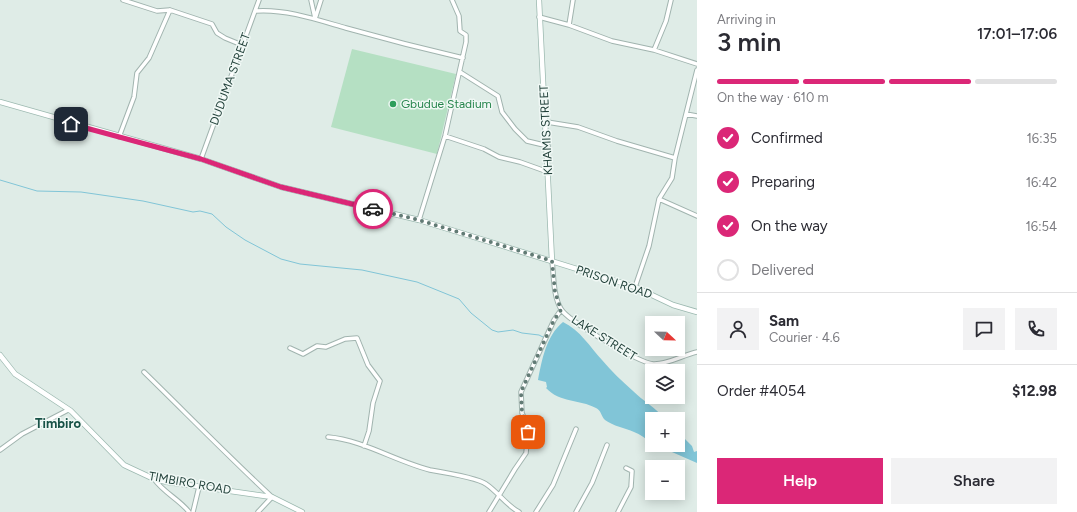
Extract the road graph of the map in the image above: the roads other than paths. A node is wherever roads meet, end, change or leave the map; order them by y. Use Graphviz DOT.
graph roads {
  1 [pos="124,0"];
  2 [pos="259,0"];
  3 [pos="311,0"];
  4 [pos="320,0"];
  5 [pos="452,0"];
  6 [pos="539,0"];
  7 [pos="573,0"];
  8 [pos="671,0"];
  9 [pos="170,10"];
  10 [pos="256,11"];
  11 [pos="539,17"];
  12 [pos="315,19"];
  13 [pos="569,25"];
  14 [pos="242,46"];
  15 [pos="654,50"];
  16 [pos="463,58"];
  17 [pos="697,64"];
  18 [pos="697,70"];
  19 [pos="460,72"];
  20 [pos="0,102"];
  21 [pos="686,114"];
  22 [pos="697,116"];
  23 [pos="547,122"];
  24 [pos="445,136"];
  25 [pos="119,137"];
  26 [pos="548,146"];
  27 [pos="675,158"];
  28 [pos="201,159"];
  29 [pos="548,172"];
  30 [pos="659,199"];
  31 [pos="697,216"];
  32 [pos="419,220"];
  33 [pos="552,261"];
  34 [pos="634,287"];
  35 [pos="561,310"];
  36 [pos="697,312"];
  37 [pos="290,348"];
  38 [pos="697,352"];
  39 [pos="0,355"];
  40 [pos="144,372"];
  41 [pos="68,410"];
  42 [pos="576,429"];
  43 [pos="328,437"];
  44 [pos="607,445"];
  45 [pos="364,446"];
  46 [pos="0,450"];
  47 [pos="626,468"];
  48 [pos="154,479"];
  49 [pos="198,487"];
  50 [pos="272,497"];
  51 [pos="499,497"];
  52 [pos="189,512"];
  53 [pos="193,512"];
  54 [pos="258,512"];
  55 [pos="302,512"];
  56 [pos="489,512"];
  57 [pos="519,512"];
  58 [pos="536,512"];
  59 [pos="576,512"];
  60 [pos="618,512"];
  1 -- 9 [label="street"];
  2 -- 10 [label="street, DUDUMA STREET"];
  3 -- 12 [label="street"];
  4 -- 12 [label="street"];
  5 -- 16 [label="street"];
  6 -- 11 [label="street, KHAMIS STREET"];
  7 -- 13 [label="street"];
  8 -- 15 [label="street"];
  9 -- 14 [label="street"];
  9 -- 25 [label="street"];
  10 -- 12 [label="street"];
  10 -- 14 [label="street, DUDUMA STREET"];
  11 -- 13 [label="street"];
  11 -- 23 [label="street, KHAMIS STREET"];
  12 -- 16 [label="street"];
  13 -- 15 [label="street"];
  14 -- 28 [label="street, DUDUMA STREET"];
  15 -- 17 [label="street"];
  16 -- 19 [label="street"];
  18 -- 21 [label="street"];
  19 -- 24 [label="street"];
  19 -- 26 [label="street"];
  20 -- 25 [label="street, PRISON ROAD"];
  21 -- 22 [label="street"];
  21 -- 27 [label="street"];
  23 -- 26 [label="street, KHAMIS STREET"];
  23 -- 27 [label="street"];
  24 -- 29 [label="street"];
  24 -- 32 [label="street"];
  25 -- 28 [label="street, PRISON ROAD"];
  26 -- 29 [label="street, KHAMIS STREET"];
  27 -- 30 [label="street"];
  28 -- 32 [label="street, PRISON ROAD"];
  29 -- 33 [label="street, KHAMIS STREET"];
  30 -- 31 [label="street"];
  30 -- 34 [label="street"];
  32 -- 33 [label="street, PRISON ROAD"];
  33 -- 34 [label="street, PRISON ROAD"];
  33 -- 35 [label="street, LAKE STREET"];
  34 -- 36 [label="street, PRISON ROAD"];
  35 -- 38 [label="street, LAKE STREET"];
  35 -- 51 [label="street"];
  37 -- 45 [label="street"];
  39 -- 41 [label="street, TIMBIRO ROAD"];
  40 -- 50 [label="street"];
  41 -- 46 [label="street"];
  41 -- 48 [label="street, TIMBIRO ROAD"];
  42 -- 58 [label="street"];
  43 -- 45 [label="street"];
  44 -- 59 [label="street"];
  45 -- 51 [label="street"];
  47 -- 60 [label="street"];
  48 -- 49 [label="street, TIMBIRO ROAD"];
  48 -- 52 [label="street"];
  49 -- 50 [label="street, TIMBIRO ROAD"];
  49 -- 53 [label="street"];
  50 -- 54 [label="street"];
  50 -- 55 [label="street, TIMBIRO ROAD"];
  51 -- 56 [label="street"];
  51 -- 57 [label="street"];
}
